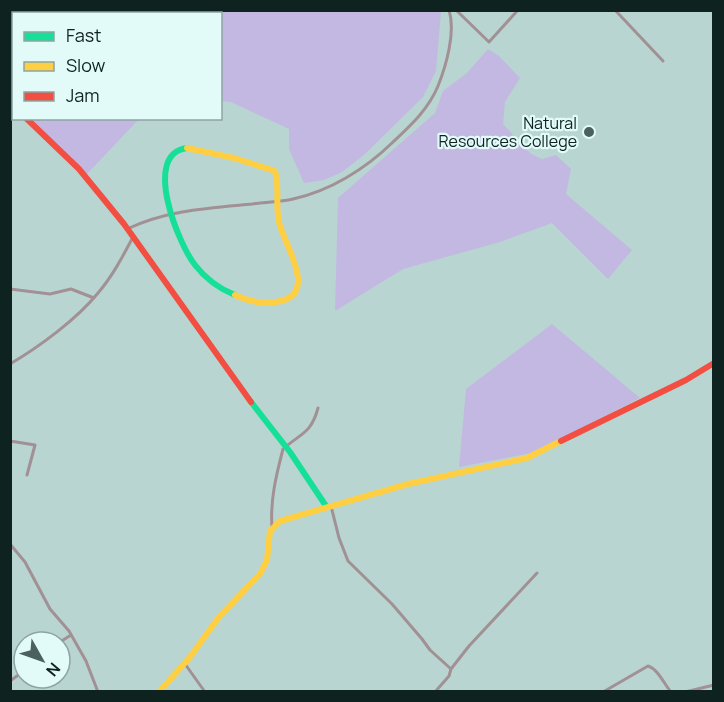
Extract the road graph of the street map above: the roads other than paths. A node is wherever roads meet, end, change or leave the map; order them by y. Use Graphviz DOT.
graph roads {
  1 [pos="449,10"];
  2 [pos="456,10"];
  3 [pos="518,10"];
  4 [pos="615,10"];
  5 [pos="663,61"];
  6 [pos="28,120"];
  7 [pos="278,201"];
  8 [pos="172,214"];
  9 [pos="127,229"];
  10 [pos="133,237"];
  11 [pos="10,289"];
  12 [pos="94,298"];
  13 [pos="714,363"];
  14 [pos="10,364"];
  15 [pos="318,408"];
  16 [pos="10,441"];
  17 [pos="286,446"];
  18 [pos="27,475"];
  19 [pos="329,505"];
  20 [pos="272,528"];
  21 [pos="10,544"];
  22 [pos="537,573"];
  23 [pos="68,630"];
  24 [pos="72,637"];
  25 [pos="184,664"];
  26 [pos="450,669"];
  27 [pos="714,685"];
  28 [pos="670,691"];
  29 [pos="98,692"];
  30 [pos="159,692"];
  31 [pos="205,692"];
  32 [pos="435,692"];
  33 [pos="603,692"];
  34 [pos="685,692"];
  1 -- 7 [label="street"];
  2 -- 3 [label="street"];
  4 -- 5 [label="street"];
  6 -- 9 [label="street"];
  7 -- 8 [label="street"];
  7 -- 8 [label="street"];
  7 -- 8 [label="street"];
  8 -- 9 [label="street"];
  9 -- 10 [label="street"];
  10 -- 12 [label="street"];
  10 -- 17 [label="street"];
  11 -- 12 [label="street"];
  12 -- 14 [label="street"];
  13 -- 19 [label="street"];
  15 -- 17 [label="street"];
  16 -- 18 [label="street"];
  17 -- 19 [label="street"];
  17 -- 20 [label="street"];
  19 -- 20 [label="street"];
  19 -- 26 [label="street"];
  20 -- 25 [label="street"];
  21 -- 23 [label="street"];
  22 -- 26 [label="street"];
  24 -- 29 [label="street"];
  25 -- 30 [label="street"];
  25 -- 31 [label="street"];
  26 -- 32 [label="street"];
  27 -- 34 [label="street"];
  28 -- 33 [label="street"];
}
